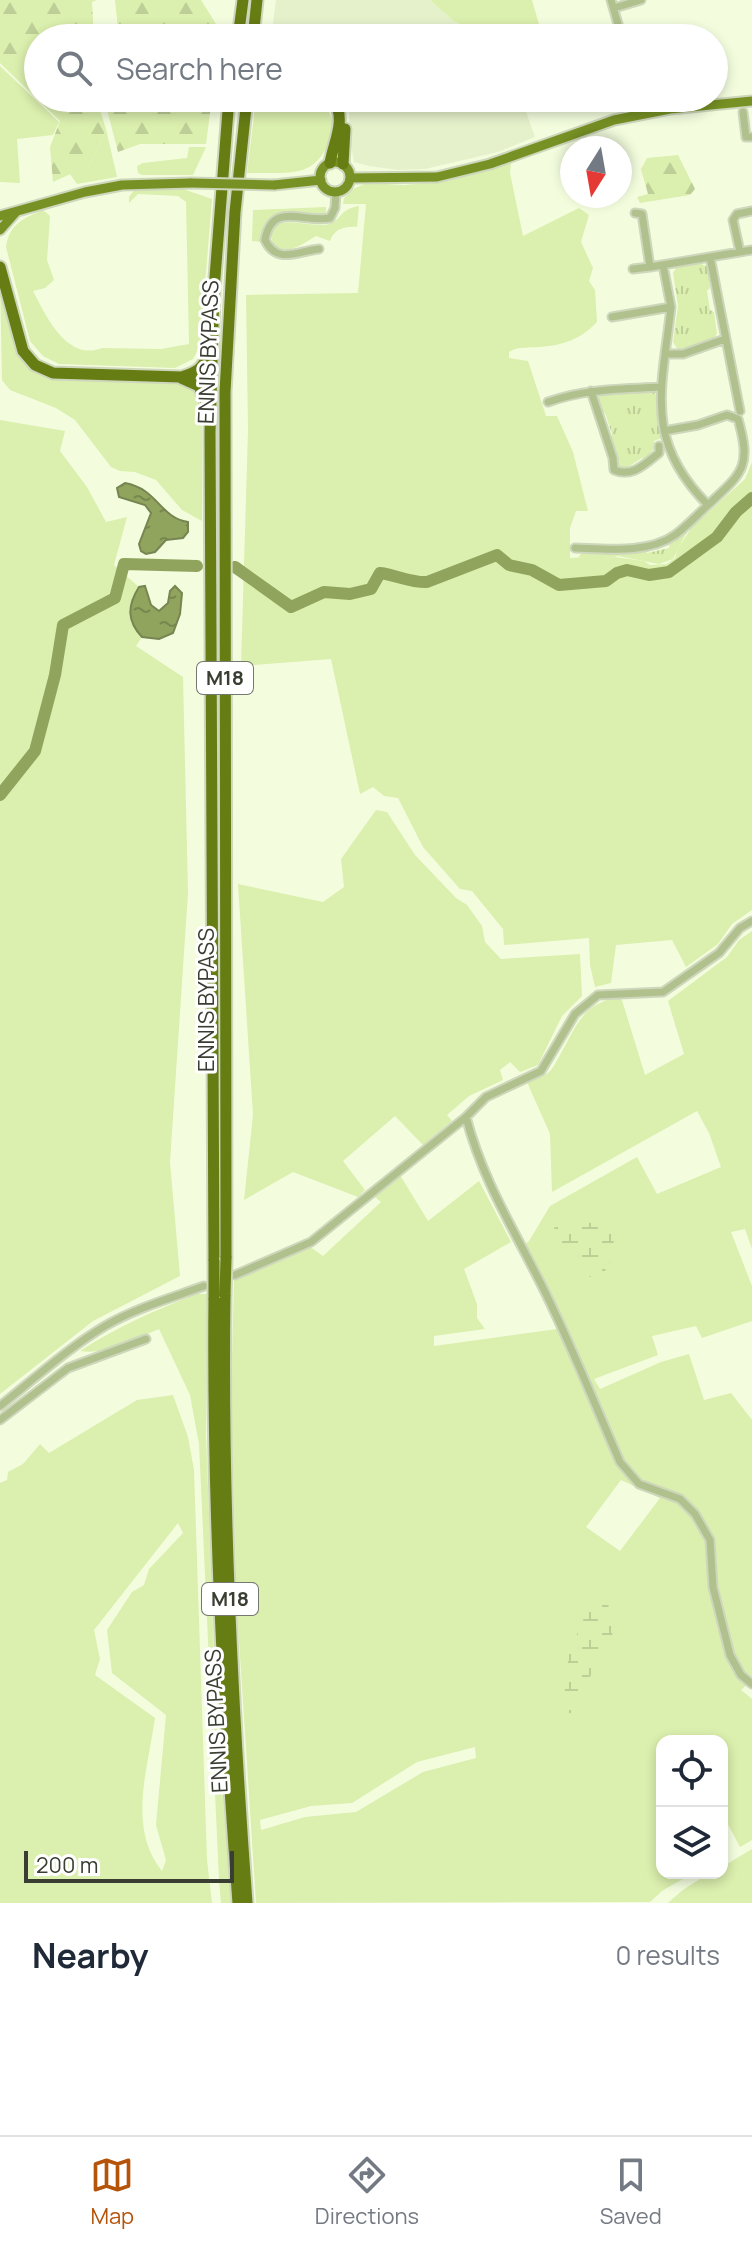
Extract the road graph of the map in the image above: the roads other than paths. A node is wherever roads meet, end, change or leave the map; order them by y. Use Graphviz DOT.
graph roads {
  1 [pos="243,0"];
  2 [pos="257,0"];
  3 [pos="641,0"];
  4 [pos="613,4"];
  5 [pos="240,24"];
  6 [pos="255,24"];
  7 [pos="618,24"];
  8 [pos="752,101"];
  9 [pos="728,103"];
  10 [pos="228,112"];
  11 [pos="246,112"];
  12 [pos="339,112"];
  13 [pos="344,112"];
  14 [pos="632,112"];
  15 [pos="654,112"];
  16 [pos="743,112"];
  17 [pos="632,116"];
  18 [pos="752,137"];
  19 [pos="337,163"];
  20 [pos="350,178"];
  21 [pos="321,180"];
  22 [pos="336,192"];
  23 [pos="752,211"];
  24 [pos="16,212"];
  25 [pos="729,212"];
  26 [pos="635,213"];
  27 [pos="0,216"];
  28 [pos="733,220"];
  29 [pos="0,230"];
  30 [pos="319,249"];
  31 [pos="752,250"];
  32 [pos="740,252"];
  33 [pos="710,257"];
  34 [pos="663,265"];
  35 [pos="0,267"];
  36 [pos="650,267"];
  37 [pos="633,269"];
  38 [pos="214,290"];
  39 [pos="671,307"];
  40 [pos="612,317"];
  41 [pos="725,339"];
  42 [pos="667,354"];
  43 [pos="181,377"];
  44 [pos="660,387"];
  45 [pos="591,391"];
  46 [pos="747,393"];
  47 [pos="737,395"];
  48 [pos="548,402"];
  49 [pos="740,411"];
  50 [pos="664,431"];
  51 [pos="210,432"];
  52 [pos="659,446"];
  53 [pos="708,505"];
  54 [pos="575,548"];
  55 [pos="752,921"];
  56 [pos="466,1117"];
  57 [pos="220,1259"];
  58 [pos="235,1275"];
  59 [pos="204,1286"];
  60 [pos="219,1296"];
  61 [pos="146,1339"];
  62 [pos="70,1351"];
  63 [pos="78,1364"];
  64 [pos="0,1406"];
  65 [pos="0,1420"];
  66 [pos="752,1684"];
  67 [pos="238,1903"];
  68 [pos="247,1903"];
  1 -- 5 [label="highway"];
  2 -- 6 [label="highway"];
  3 -- 4 [label="street"];
  4 -- 7 [label="street"];
  8 -- 9 [label="main road"];
  10 -- 38 [label="highway, ENNIS BYPASS / M18"];
  11 -- 57 [label="highway, ENNIS BYPASS / M18"];
  12 -- 19 [label="highway"];
  13 -- 19 [label="highway"];
  14 -- 17 [label="street"];
  15 -- 17 [label="main road"];
  16 -- 18 [label="street"];
  17 -- 20 [label="main road"];
  19 -- 20 [label="main road"];
  19 -- 21 [label="main road"];
  20 -- 22 [label="main road"];
  21 -- 22 [label="main road"];
  21 -- 24 [label="main road, bridge"];
  22 -- 30 [label="street"];
  23 -- 28 [label="street"];
  24 -- 27 [label="main road"];
  24 -- 29 [label="main road"];
  25 -- 28 [label="street"];
  26 -- 36 [label="street"];
  28 -- 32 [label="street"];
  31 -- 32 [label="street"];
  32 -- 33 [label="street"];
  33 -- 34 [label="street"];
  33 -- 41 [label="street"];
  34 -- 36 [label="street"];
  34 -- 39 [label="street"];
  35 -- 43 [label="highway"];
  36 -- 37 [label="street"];
  38 -- 43 [label="highway"];
  38 -- 51 [label="highway, ENNIS BYPASS / M18"];
  39 -- 40 [label="street"];
  39 -- 42 [label="street"];
  41 -- 42 [label="street"];
  41 -- 47 [label="street"];
  42 -- 44 [label="street"];
  43 -- 51 [label="highway"];
  44 -- 45 [label="street"];
  44 -- 50 [label="street"];
  45 -- 48 [label="street"];
  45 -- 52 [label="street"];
  46 -- 47 [label="street"];
  47 -- 49 [label="street"];
  50 -- 53 [label="street"];
  50 -- 53 [label="street"];
  51 -- 57 [label="highway, ENNIS BYPASS / M18"];
  53 -- 54 [label="street"];
  55 -- 56 [label="street"];
  56 -- 58 [label="street"];
  56 -- 66 [label="street"];
  57 -- 60 [label="highway, ENNIS BYPASS / M18, bridge"];
  59 -- 62 [label="street"];
  60 -- 67 [label="highway, ENNIS BYPASS / M18"];
  60 -- 68 [label="highway, ENNIS BYPASS / M18"];
  61 -- 63 [label="street"];
  62 -- 63 [label="street"];
  62 -- 64 [label="street"];
  63 -- 65 [label="street"];
}
